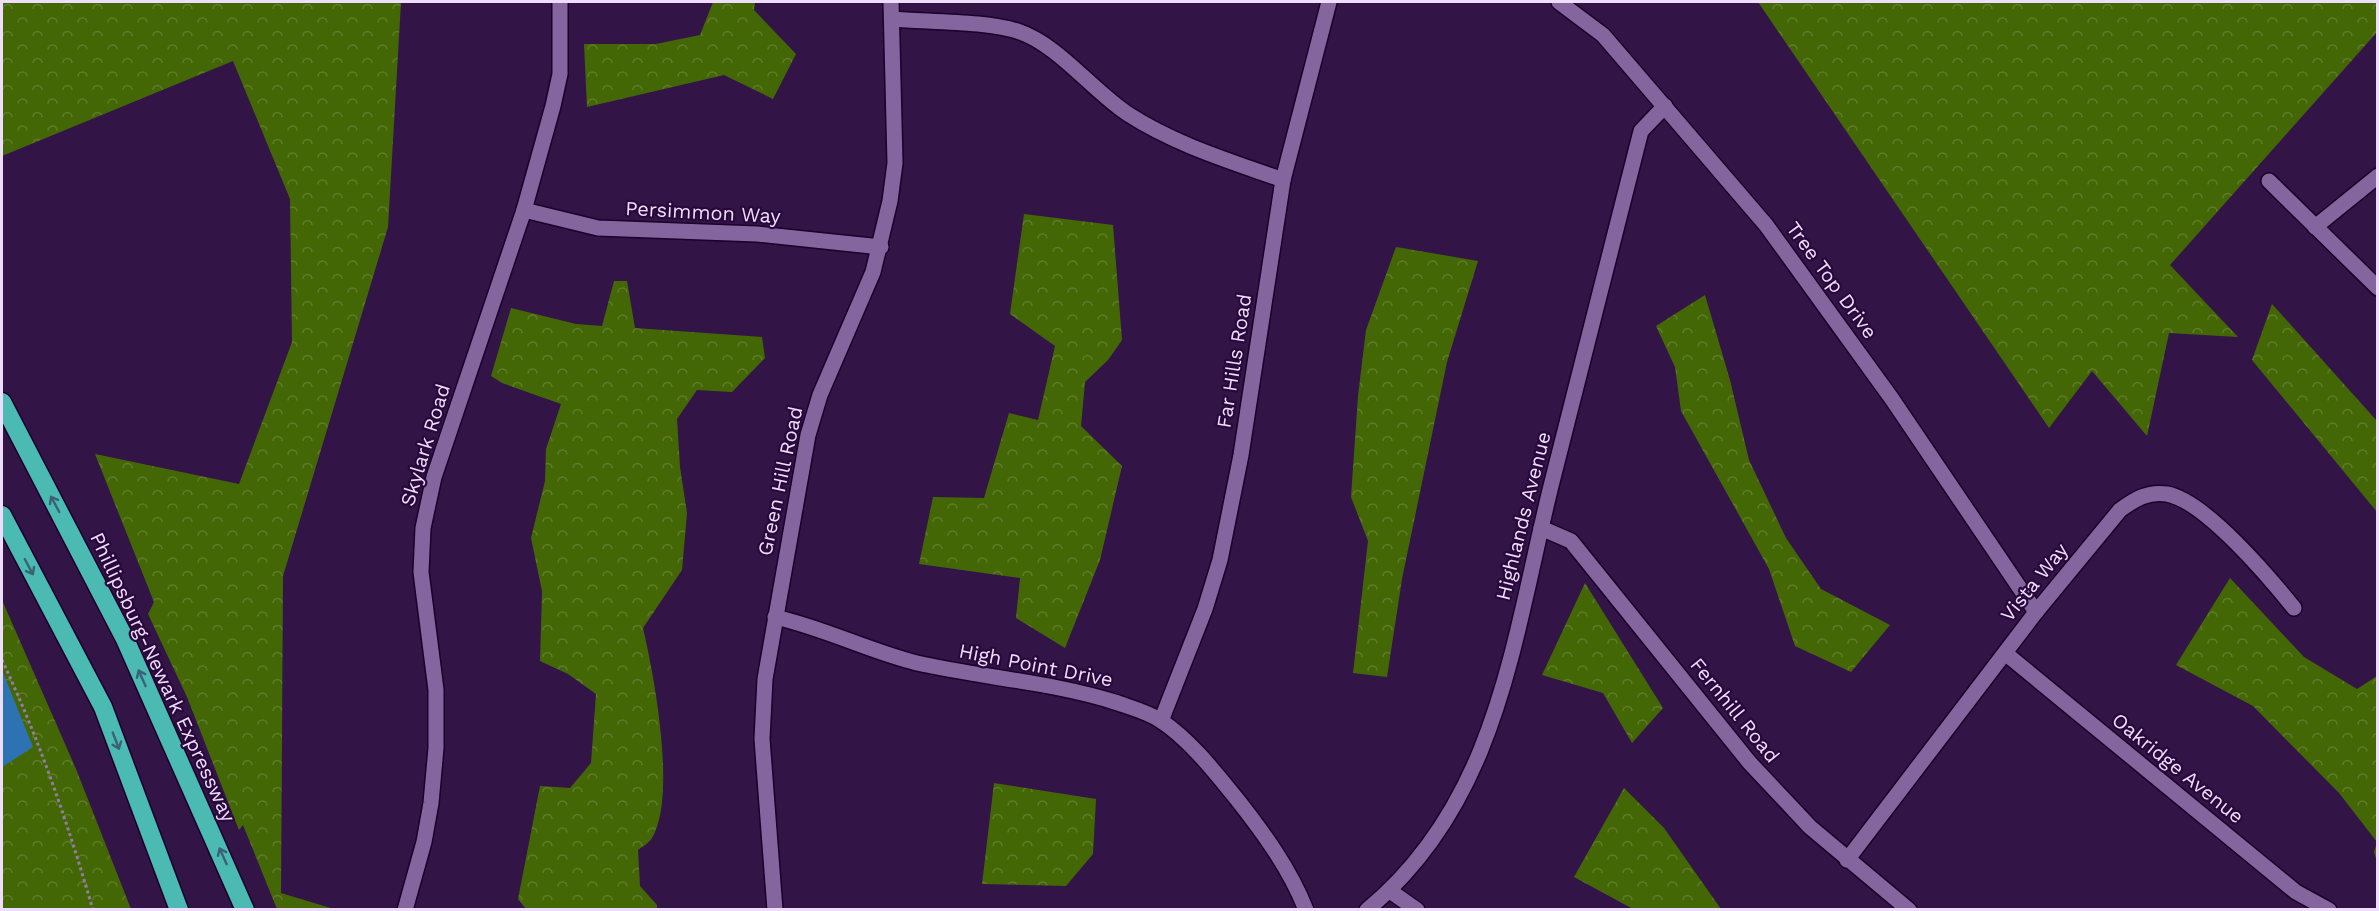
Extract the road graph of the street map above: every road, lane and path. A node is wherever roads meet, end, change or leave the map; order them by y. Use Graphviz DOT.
graph roads {
  1 [pos="560,2"];
  2 [pos="891,2"];
  3 [pos="1329,2"];
  4 [pos="1559,2"];
  5 [pos="893,19"];
  6 [pos="1665,106"];
  7 [pos="2378,176"];
  8 [pos="1283,180"];
  9 [pos="2269,181"];
  10 [pos="524,210"];
  11 [pos="2316,227"];
  12 [pos="880,247"];
  13 [pos="2378,288"];
  14 [pos="2,402"];
  15 [pos="2,515"];
  16 [pos="1541,528"];
  17 [pos="2294,608"];
  18 [pos="2036,612"];
  19 [pos="775,617"];
  20 [pos="2006,653"];
  21 [pos="2,660"];
  22 [pos="1161,721"];
  23 [pos="1847,860"];
  24 [pos="1390,891"];
  25 [pos="93,909"];
  26 [pos="179,909"];
  27 [pos="245,909"];
  28 [pos="405,909"];
  29 [pos="775,909"];
  30 [pos="1306,909"];
  31 [pos="1367,909"];
  32 [pos="1418,909"];
  33 [pos="1909,909"];
  34 [pos="2329,909"];
  1 -- 10 [label="street, Skylark Road"];
  2 -- 5 [label="street, Green Hill Road"];
  3 -- 8 [label="street, Far Hills Road"];
  4 -- 6 [label="street, Tree Top Drive"];
  5 -- 8 [label="street"];
  5 -- 12 [label="street, Green Hill Road"];
  6 -- 16 [label="street, Highlands Avenue"];
  6 -- 18 [label="street, Tree Top Drive"];
  7 -- 11 [label="street"];
  8 -- 22 [label="street, Far Hills Road"];
  9 -- 11 [label="street"];
  10 -- 12 [label="street, Persimmon Way"];
  10 -- 28 [label="street, Skylark Road"];
  11 -- 13 [label="street"];
  12 -- 19 [label="street, Green Hill Road"];
  27 -- 14 [label="highway, Phillipsburg-Newark Expressway, one-way"];
  15 -- 26 [label="highway, one-way"];
  16 -- 23 [label="street, Fernhill Road"];
  16 -- 24 [label="street, Highlands Avenue"];
  17 -- 18 [label="street, Vista Way"];
  18 -- 20 [label="street, Vista Way"];
  19 -- 22 [label="street, High Point Drive"];
  19 -- 29 [label="street, Green Hill Road"];
  20 -- 23 [label="street, Vista Way"];
  20 -- 34 [label="street, Oakridge Avenue"];
  21 -- 25 [label="path"];
  22 -- 30 [label="street, High Point Drive"];
  23 -- 33 [label="street, Fernhill Road"];
  24 -- 31 [label="street, Highlands Avenue"];
  24 -- 32 [label="street"];
}
